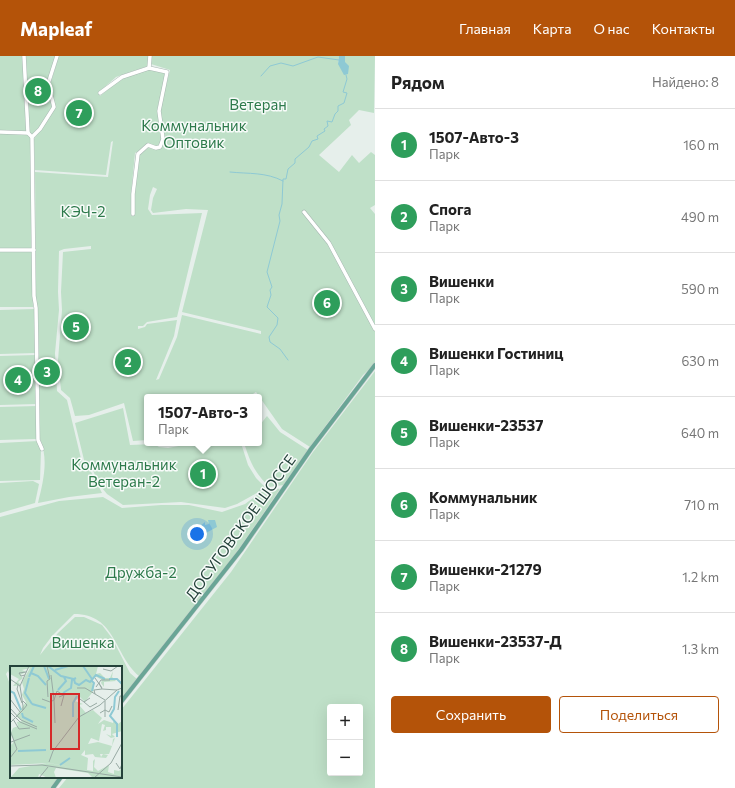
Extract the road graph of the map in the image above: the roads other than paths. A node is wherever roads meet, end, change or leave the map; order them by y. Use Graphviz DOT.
graph roads {
  1 [pos="24,56"];
  2 [pos="57,56"];
  3 [pos="150,56"];
  4 [pos="148,68"];
  5 [pos="100,93"];
  6 [pos="0,132"];
  7 [pos="28,133"];
  8 [pos="32,137"];
  9 [pos="304,212"];
  10 [pos="133,214"];
  11 [pos="0,250"];
  12 [pos="34,250"];
  13 [pos="375,328"];
  14 [pos="375,365"];
  15 [pos="42,449"];
  16 [pos="122,701"];
  17 [pos="60,778"];
  18 [pos="53,788"];
  1 -- 7 [label="street"];
  2 -- 8 [label="street"];
  3 -- 4 [label="street"];
  4 -- 5 [label="street"];
  4 -- 10 [label="street"];
  6 -- 7 [label="street"];
  7 -- 8 [label="street"];
  8 -- 12 [label="street"];
  9 -- 13 [label="street"];
  11 -- 12 [label="street"];
  12 -- 15 [label="street"];
  14 -- 16 [label="main road, ДОСУГОВСКОЕ ШОССЕ"];
  17 -- 18 [label="main road"];
}
